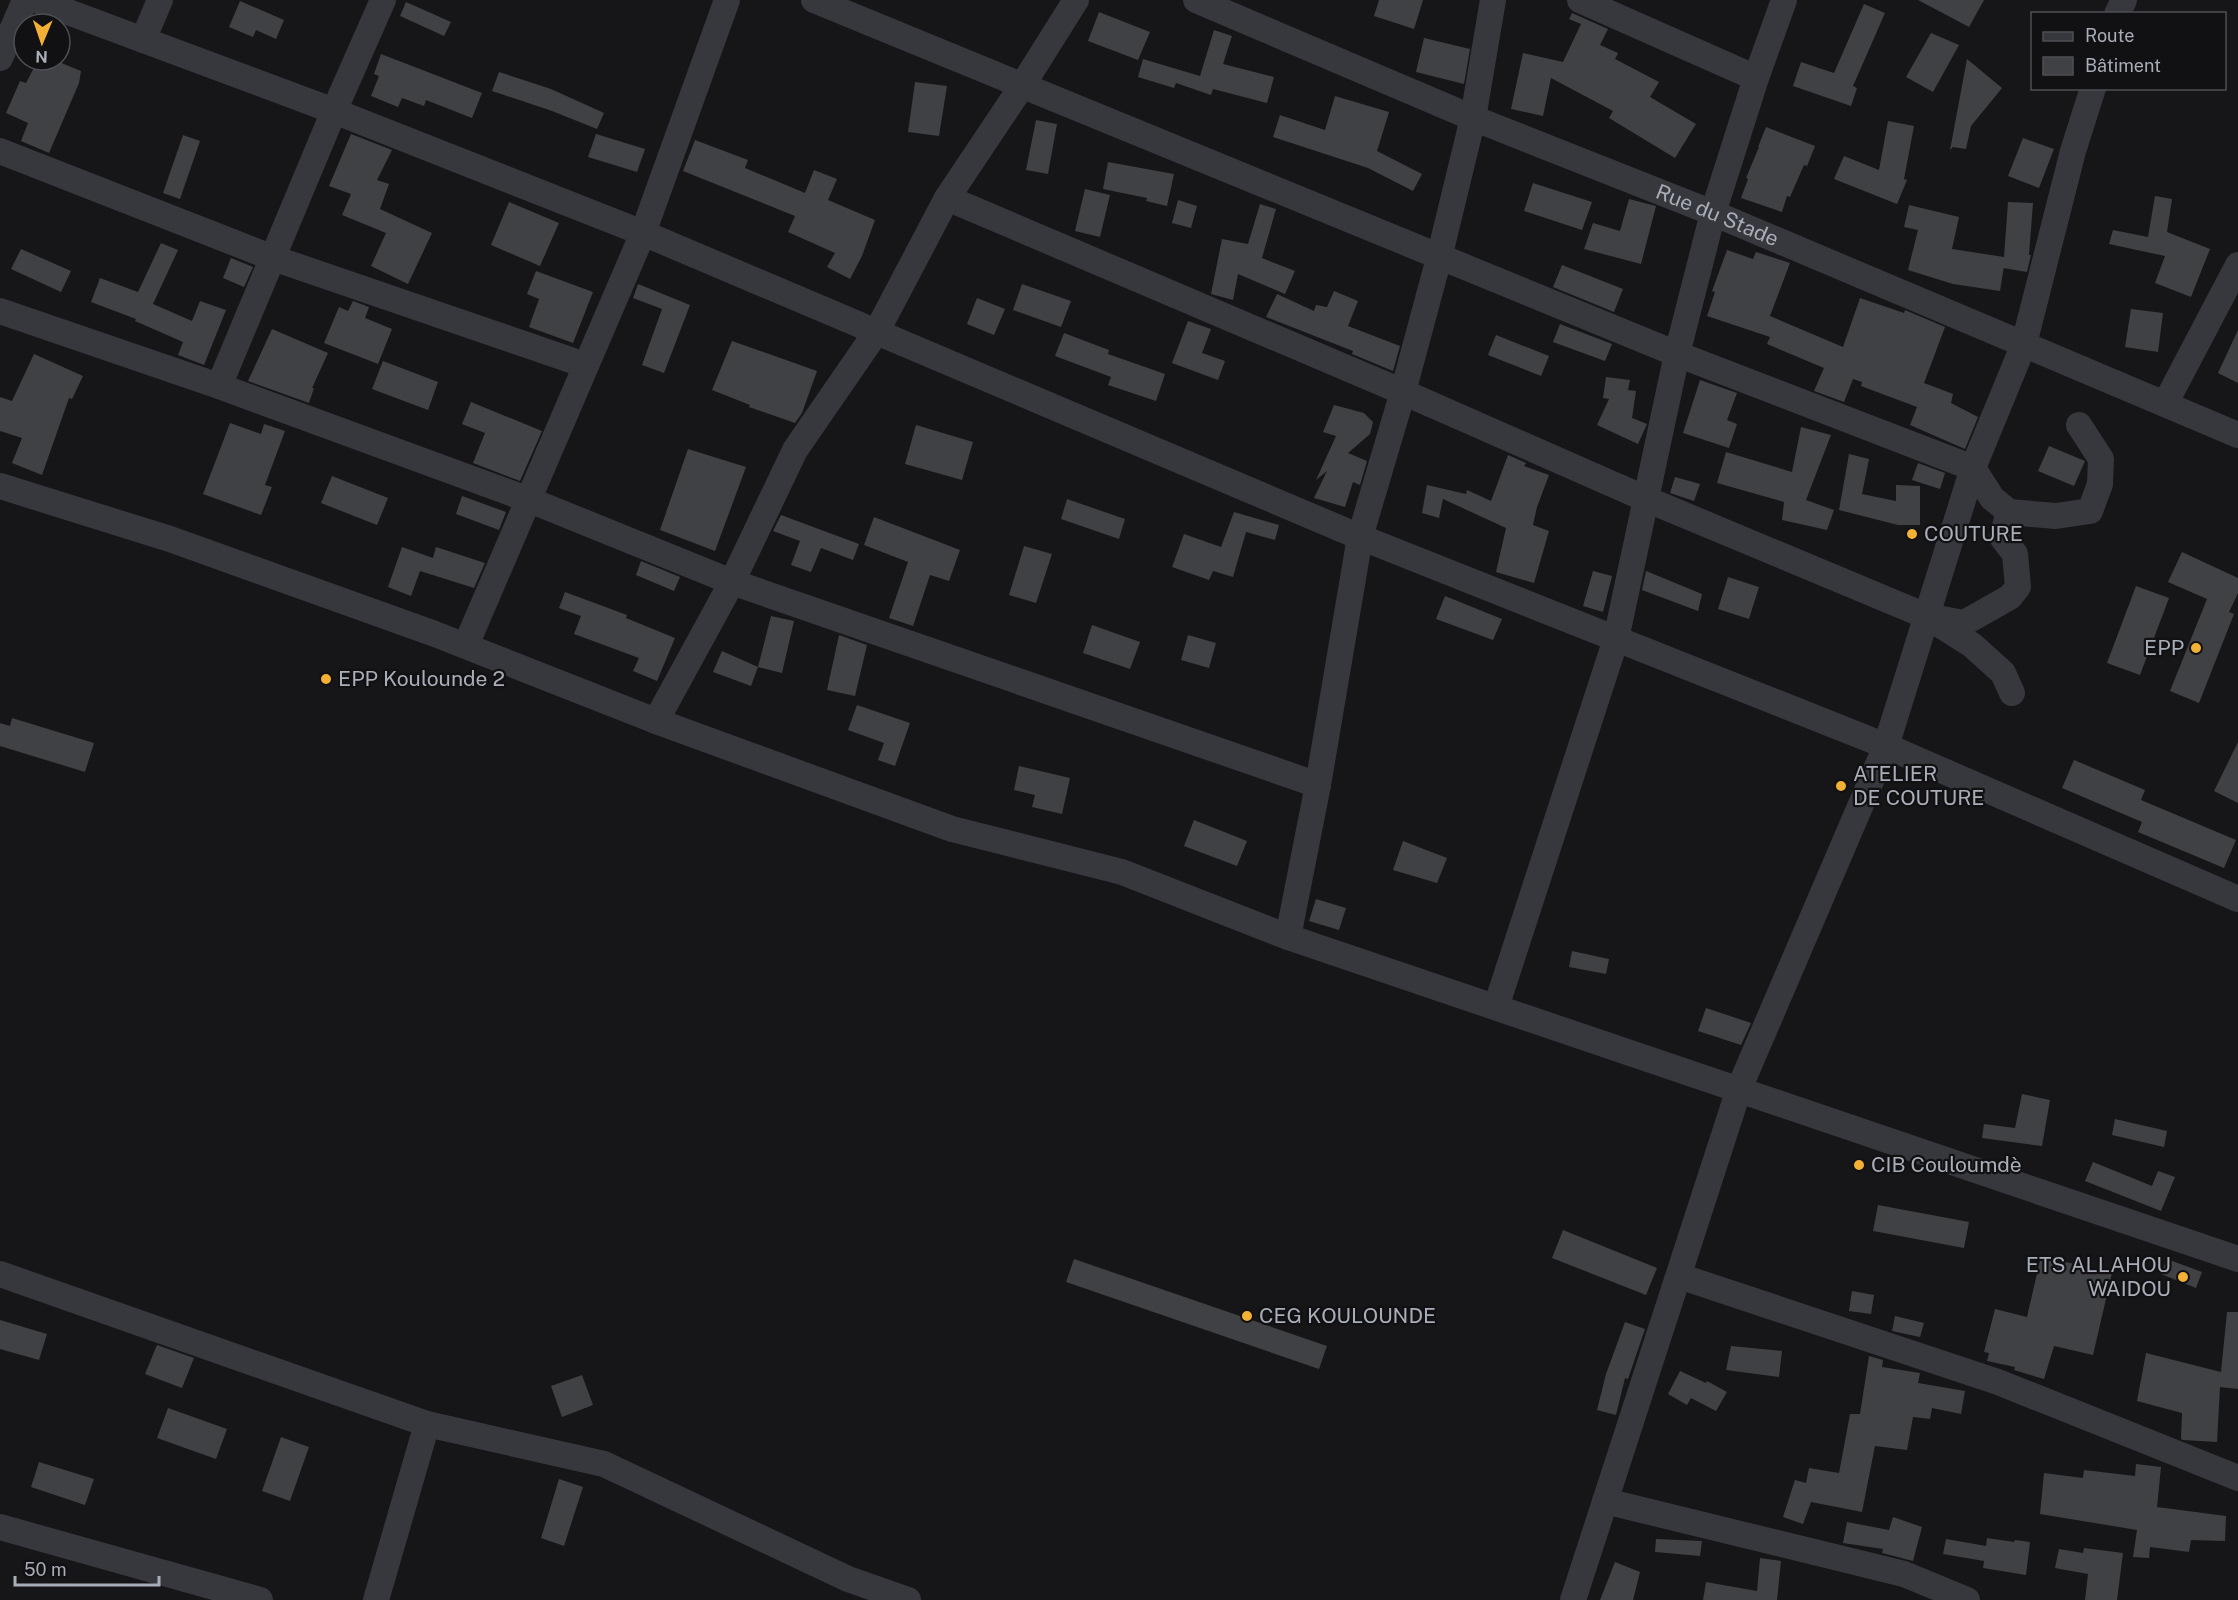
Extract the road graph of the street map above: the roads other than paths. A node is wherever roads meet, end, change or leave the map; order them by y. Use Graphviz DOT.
graph roads {
  1 [pos="25,0"];
  2 [pos="36,0"];
  3 [pos="160,0"];
  4 [pos="383,0"];
  5 [pos="727,0"];
  6 [pos="814,0"];
  7 [pos="1076,0"];
  8 [pos="1196,0"];
  9 [pos="1493,0"];
  10 [pos="1580,0"];
  11 [pos="1784,0"];
  12 [pos="143,40"];
  13 [pos="0,58"];
  14 [pos="1756,78"];
  15 [pos="1022,86"];
  16 [pos="2092,90"];
  17 [pos="334,111"];
  18 [pos="1473,118"];
  19 [pos="0,151"];
  20 [pos="947,198"];
  21 [pos="1713,213"];
  22 [pos="643,233"];
  23 [pos="273,258"];
  24 [pos="1439,258"];
  25 [pos="2238,265"];
  26 [pos="0,311"];
  27 [pos="877,332"];
  28 [pos="2024,344"];
  29 [pos="1677,354"];
  30 [pos="585,364"];
  31 [pos="219,386"];
  32 [pos="1403,392"];
  33 [pos="2165,404"];
  34 [pos="2079,425"];
  35 [pos="2238,435"];
  36 [pos="1973,468"];
  37 [pos="0,486"];
  38 [pos="527,499"];
  39 [pos="1646,499"];
  40 [pos="2009,512"];
  41 [pos="1360,537"];
  42 [pos="732,582"];
  43 [pos="1926,616"];
  44 [pos="1616,639"];
  45 [pos="466,645"];
  46 [pos="2012,693"];
  47 [pos="656,721"];
  48 [pos="1886,746"];
  49 [pos="1318,785"];
  50 [pos="2238,899"];
  51 [pos="1288,937"];
  52 [pos="1496,1007"];
  53 [pos="1740,1089"];
  54 [pos="2238,1259"];
  55 [pos="0,1274"];
  56 [pos="1679,1276"];
  57 [pos="427,1424"];
  58 [pos="2238,1478"];
  59 [pos="1605,1501"];
  60 [pos="0,1527"];
  61 [pos="260,1600"];
  62 [pos="376,1600"];
  63 [pos="908,1600"];
  64 [pos="1573,1600"];
  65 [pos="1967,1600"];
  1 -- 13 [label="street"];
  2 -- 12 [label="street"];
  3 -- 12 [label="street"];
  4 -- 17 [label="street"];
  5 -- 22 [label="street"];
  6 -- 15 [label="street"];
  7 -- 15 [label="street"];
  8 -- 18 [label="street, Rue du Stade"];
  9 -- 18 [label="street"];
  10 -- 14 [label="street"];
  11 -- 14 [label="street"];
  12 -- 17 [label="street"];
  14 -- 21 [label="street"];
  15 -- 20 [label="street"];
  15 -- 24 [label="street"];
  16 -- 28 [label="street"];
  17 -- 22 [label="street"];
  17 -- 23 [label="street"];
  18 -- 21 [label="street, Rue du Stade"];
  18 -- 24 [label="street"];
  19 -- 23 [label="street"];
  20 -- 27 [label="street"];
  20 -- 32 [label="street"];
  21 -- 28 [label="street, Rue du Stade"];
  21 -- 29 [label="street"];
  22 -- 27 [label="street"];
  22 -- 30 [label="street"];
  23 -- 30 [label="street"];
  23 -- 31 [label="street"];
  24 -- 29 [label="street"];
  24 -- 32 [label="street"];
  25 -- 33 [label="street"];
  26 -- 31 [label="street"];
  27 -- 41 [label="street"];
  27 -- 42 [label="street"];
  28 -- 33 [label="street, Rue du Stade"];
  28 -- 36 [label="street"];
  29 -- 36 [label="street"];
  29 -- 39 [label="street"];
  30 -- 38 [label="street"];
  31 -- 38 [label="street"];
  32 -- 39 [label="street"];
  32 -- 41 [label="street"];
  33 -- 35 [label="street, Rue du Stade"];
  34 -- 40 [label="street"];
  36 -- 40 [label="street"];
  36 -- 43 [label="street"];
  37 -- 45 [label="street"];
  38 -- 42 [label="street"];
  38 -- 45 [label="street"];
  39 -- 43 [label="street"];
  39 -- 44 [label="street"];
  40 -- 43 [label="street"];
  41 -- 44 [label="street"];
  41 -- 49 [label="street"];
  42 -- 47 [label="street"];
  42 -- 49 [label="street"];
  43 -- 46 [label="street"];
  43 -- 48 [label="street"];
  44 -- 48 [label="street"];
  44 -- 52 [label="street"];
  45 -- 47 [label="street"];
  47 -- 51 [label="street"];
  48 -- 50 [label="street"];
  48 -- 53 [label="street"];
  49 -- 51 [label="street"];
  51 -- 52 [label="street"];
  52 -- 53 [label="street"];
  53 -- 54 [label="street"];
  53 -- 56 [label="street"];
  55 -- 57 [label="street"];
  56 -- 58 [label="street"];
  56 -- 59 [label="street"];
  57 -- 62 [label="street"];
  57 -- 63 [label="street"];
  59 -- 64 [label="street"];
  59 -- 65 [label="street"];
  60 -- 61 [label="street"];
}
